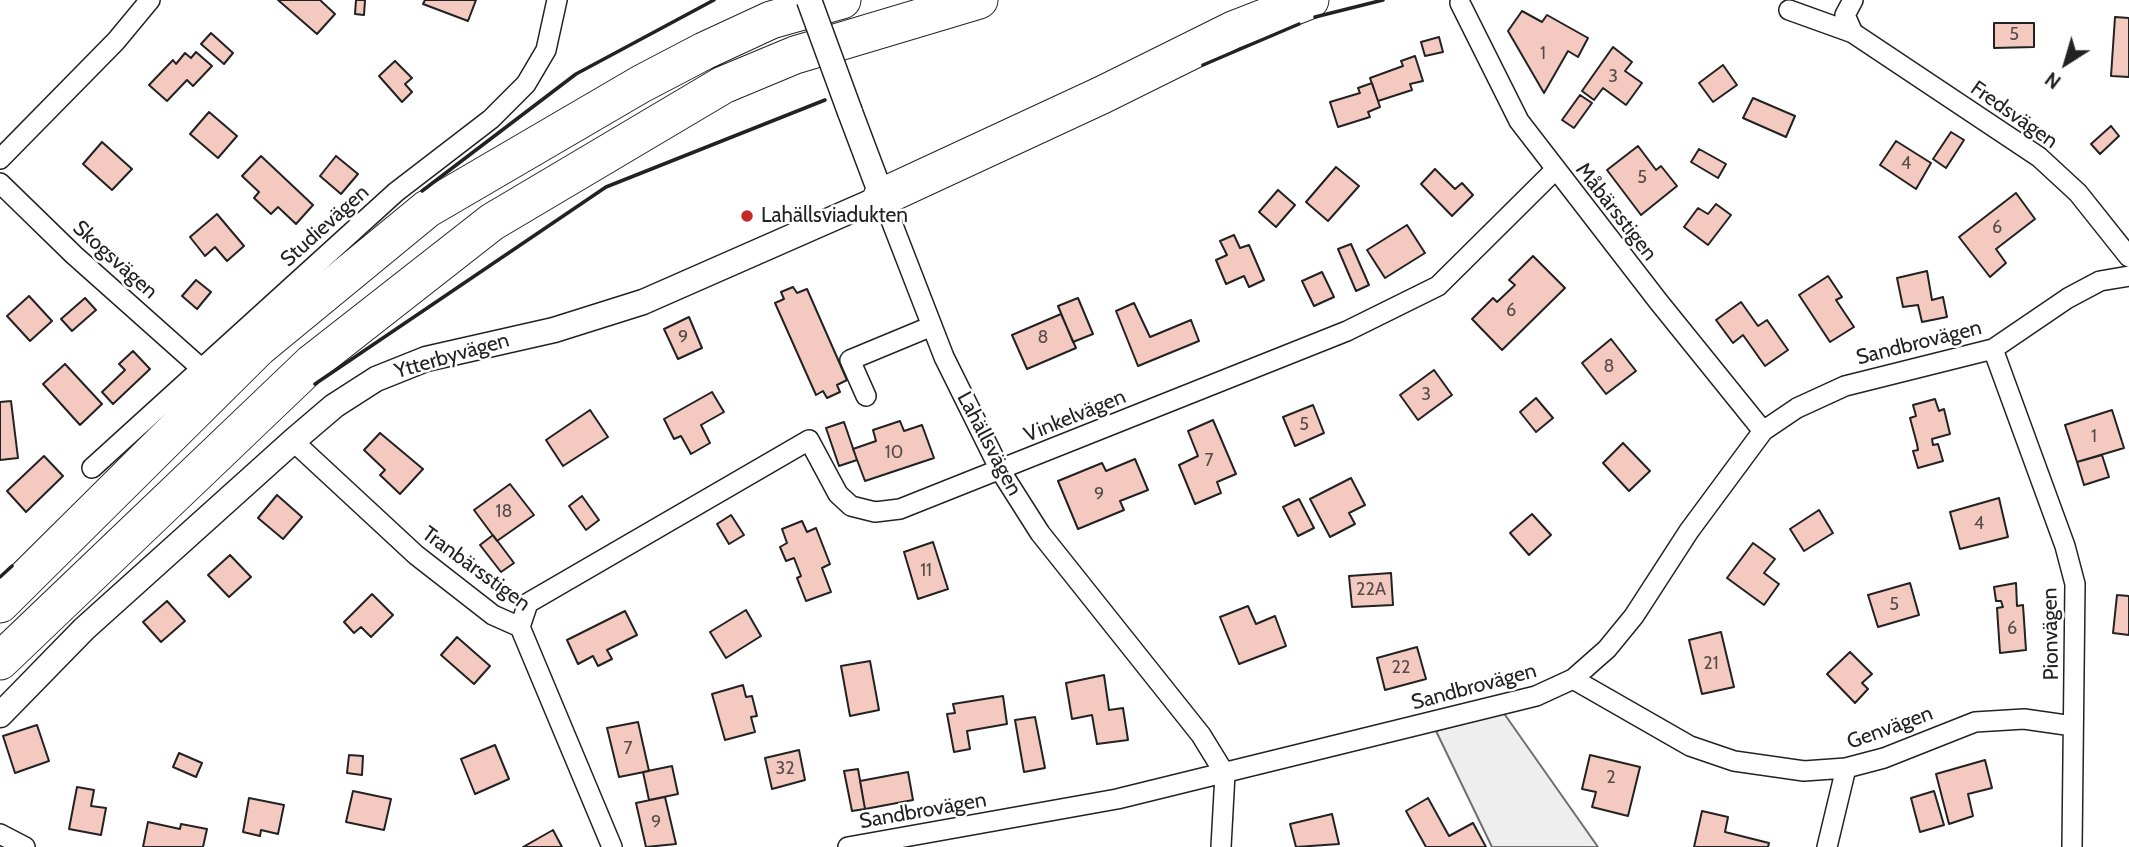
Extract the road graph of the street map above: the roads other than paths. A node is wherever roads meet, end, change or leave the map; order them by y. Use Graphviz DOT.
graph roads {
  1 [pos="150,0"];
  2 [pos="557,0"];
  3 [pos="809,0"];
  4 [pos="842,0"];
  5 [pos="979,0"];
  6 [pos="1310,0"];
  7 [pos="1853,0"];
  8 [pos="1460,3"];
  9 [pos="1789,10"];
  10 [pos="1853,33"];
  11 [pos="0,159"];
  12 [pos="1555,170"];
  13 [pos="0,183"];
  14 [pos="882,197"];
  15 [pos="2129,257"];
  16 [pos="2129,276"];
  17 [pos="932,326"];
  18 [pos="1993,349"];
  19 [pos="202,369"];
  20 [pos="866,396"];
  21 [pos="1763,431"];
  22 [pos="293,441"];
  23 [pos="92,468"];
  24 [pos="1000,470"];
  25 [pos="0,604"];
  26 [pos="520,627"];
  27 [pos="0,661"];
  28 [pos="1573,679"];
  29 [pos="0,715"];
  30 [pos="2073,726"];
  31 [pos="1846,768"];
  32 [pos="1225,774"];
  33 [pos="0,834"];
  34 [pos="24,847"];
  35 [pos="612,847"];
  36 [pos="848,847"];
  37 [pos="1221,847"];
  38 [pos="1827,847"];
  39 [pos="2072,847"];
  1 -- 11 [label="street"];
  2 -- 19 [label="street, Studievägen"];
  3 -- 14 [label="street, Lahällsvägen, bridge"];
  4 -- 25 [label="highway"];
  5 -- 27 [label="highway"];
  6 -- 14 [label="highway"];
  7 -- 10 [label="street"];
  8 -- 12 [label="street, Måbärsstigen"];
  9 -- 10 [label="street, Fredsvägen"];
  10 -- 15 [label="street, Fredsvägen"];
  12 -- 21 [label="street, Måbärsstigen"];
  12 -- 24 [label="street, Vinkelvägen"];
  13 -- 19 [label="street, Skogsvägen"];
  14 -- 17 [label="street, Lahällsvägen"];
  14 -- 22 [label="street, Ytterbyvägen"];
  16 -- 18 [label="street, Sandbrovägen"];
  17 -- 20 [label="street"];
  17 -- 24 [label="street, Lahällsvägen"];
  18 -- 21 [label="street, Sandbrovägen"];
  18 -- 30 [label="street, Pionvägen"];
  19 -- 23 [label="street, Studievägen"];
  21 -- 28 [label="street, Sandbrovägen"];
  22 -- 26 [label="street, Tranbärsstigen"];
  22 -- 29 [label="street, Ytterbyvägen"];
  24 -- 26 [label="street, Vinkelvägen"];
  24 -- 32 [label="street, Lahällsvägen"];
  26 -- 35 [label="street, Tranbärsstigen"];
  28 -- 31 [label="street, Genvägen"];
  28 -- 32 [label="street, Sandbrovägen"];
  30 -- 31 [label="street, Genvägen"];
  30 -- 39 [label="street, Pionvägen"];
  31 -- 38 [label="street"];
  32 -- 36 [label="street, Sandbrovägen"];
  32 -- 37 [label="street"];
  33 -- 34 [label="street"];
}
